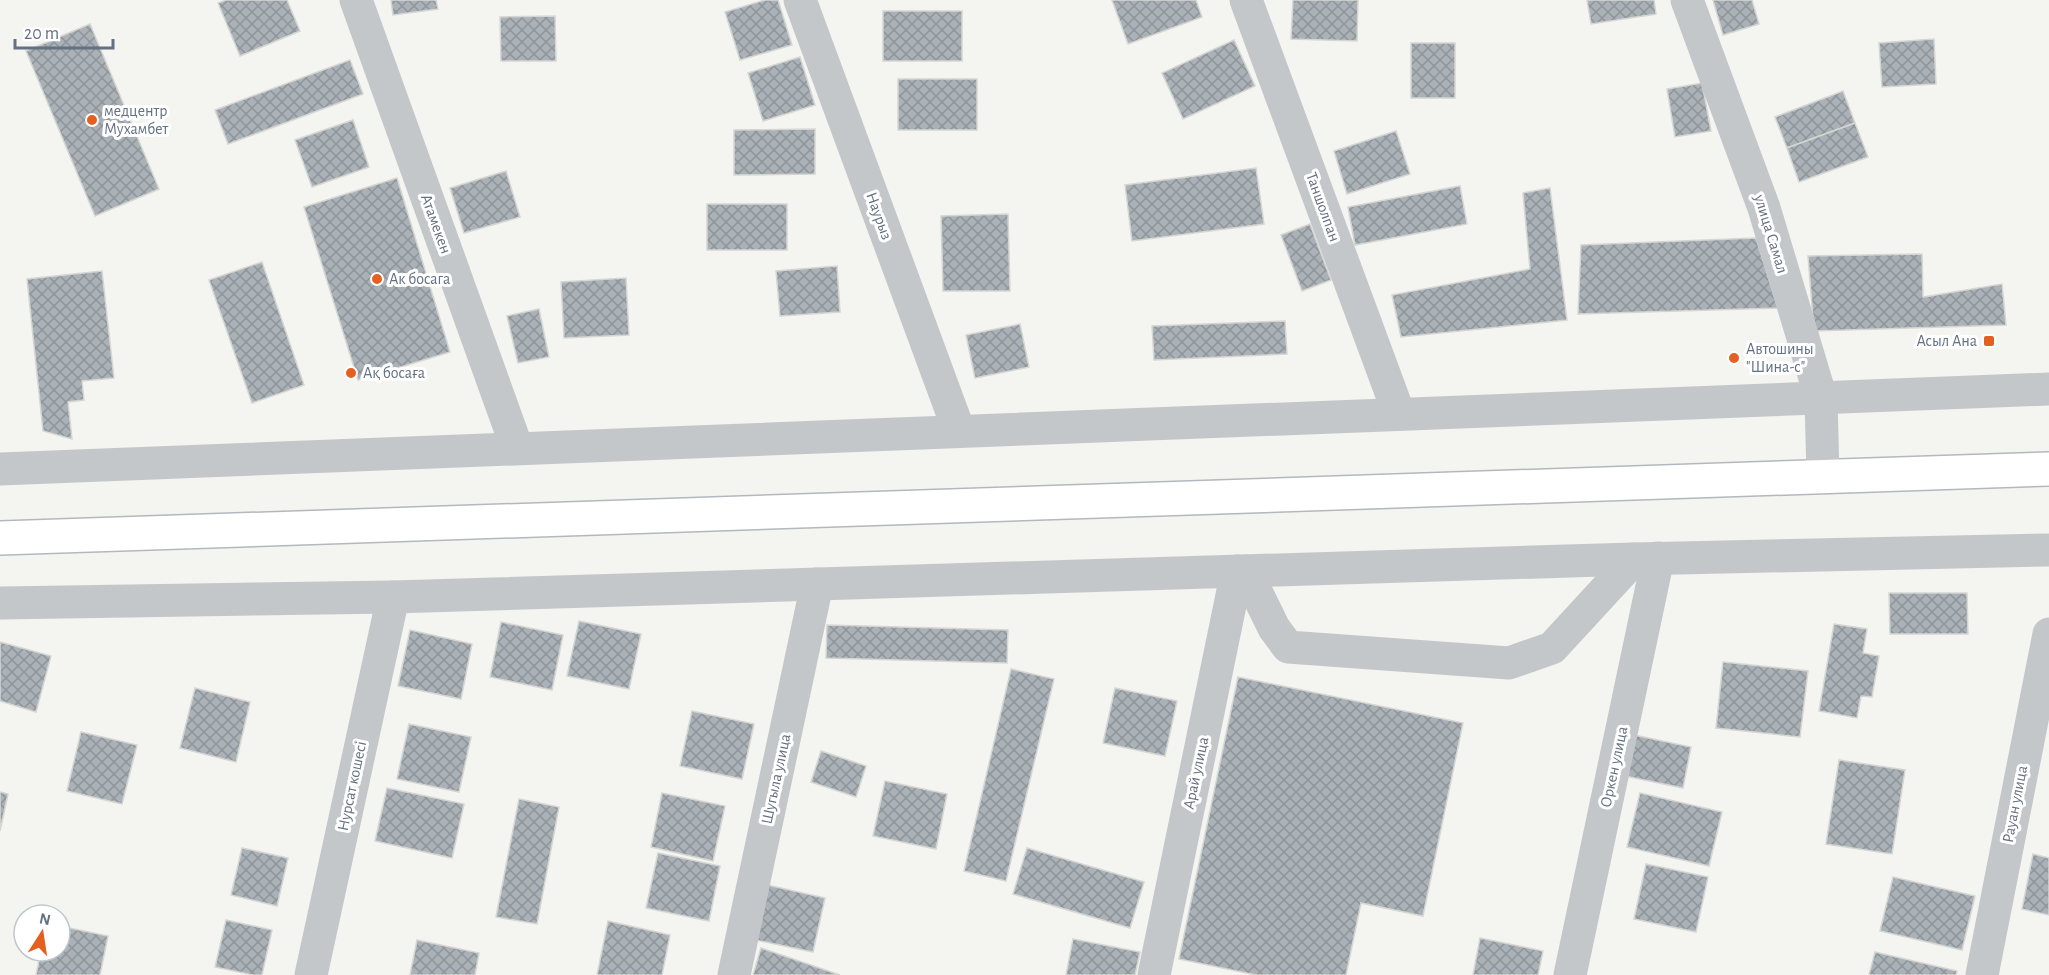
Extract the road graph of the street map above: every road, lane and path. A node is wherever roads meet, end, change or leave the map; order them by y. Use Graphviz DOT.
graph roads {
  1 [pos="356,0"];
  2 [pos="800,0"];
  3 [pos="1246,0"];
  4 [pos="1687,0"];
  5 [pos="2049,389"];
  6 [pos="1821,398"];
  7 [pos="1399,414"];
  8 [pos="959,431"];
  9 [pos="517,448"];
  10 [pos="0,469"];
  11 [pos="2049,469"];
  12 [pos="1822,477"];
  13 [pos="0,538"];
  14 [pos="2049,550"];
  15 [pos="1646,559"];
  16 [pos="1242,571"];
  17 [pos="817,584"];
  18 [pos="393,597"];
  19 [pos="0,603"];
  20 [pos="2049,634"];
  21 [pos="311,975"];
  22 [pos="734,975"];
  23 [pos="1154,975"];
  24 [pos="1570,975"];
  25 [pos="1982,975"];
  1 -- 9 [label="street, Атамекен"];
  2 -- 8 [label="street, Наурыз"];
  3 -- 7 [label="street, Таншолпан"];
  4 -- 6 [label="street, улица Самал"];
  5 -- 6 [label="street"];
  6 -- 7 [label="street"];
  6 -- 12 [label="street, улица Самал"];
  7 -- 8 [label="street"];
  8 -- 9 [label="street"];
  9 -- 10 [label="street"];
  11 -- 12 [label="main road"];
  12 -- 13 [label="main road"];
  14 -- 15 [label="street"];
  15 -- 16 [label="street"];
  15 -- 16 [label="street"];
  15 -- 24 [label="street, Оркен улица"];
  16 -- 17 [label="street"];
  16 -- 23 [label="street, Арай улица"];
  17 -- 18 [label="street"];
  17 -- 22 [label="street, Шугыла улица"];
  18 -- 19 [label="street"];
  18 -- 21 [label="street, Нурсат кошесi"];
  20 -- 25 [label="street, Рауан улица"];
}
